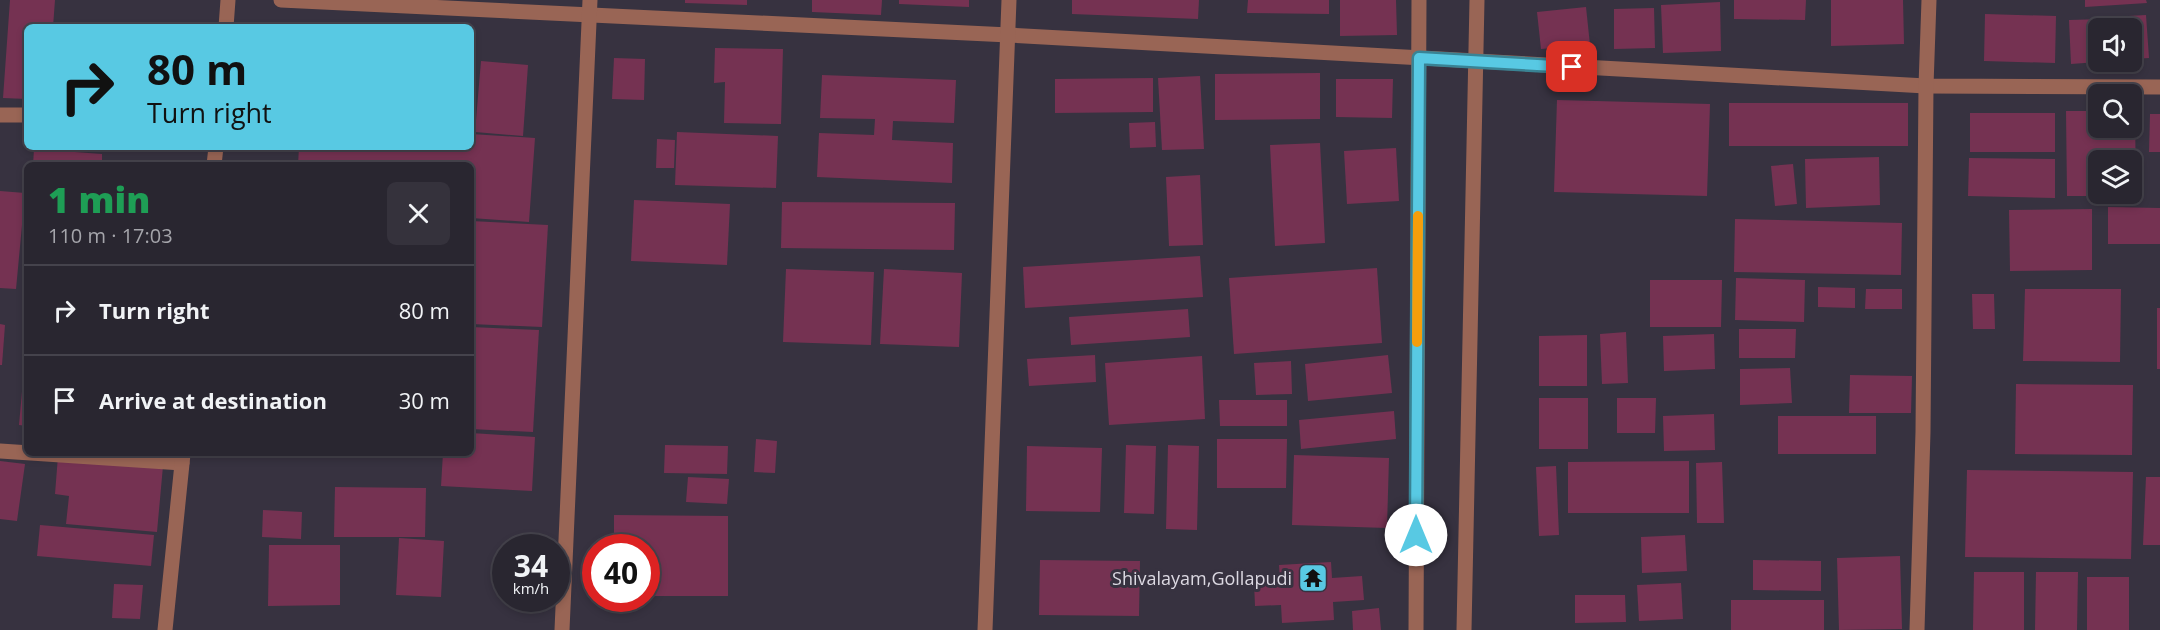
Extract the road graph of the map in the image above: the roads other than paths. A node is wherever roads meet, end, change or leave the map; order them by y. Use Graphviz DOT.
graph roads {
  1 [pos="228,0"];
  2 [pos="281,0"];
  3 [pos="1009,0"];
  4 [pos="1419,0"];
  5 [pos="1477,0"];
  6 [pos="1929,0"];
  7 [pos="590,7"];
  8 [pos="226,24"];
  9 [pos="1009,35"];
  10 [pos="1419,58"];
  11 [pos="1477,62"];
  12 [pos="1926,86"];
  13 [pos="2160,87"];
  14 [pos="0,115"];
  15 [pos="24,116"];
  16 [pos="0,451"];
  17 [pos="24,452"];
  18 [pos="130,456"];
  19 [pos="182,458"];
  20 [pos="165,630"];
  21 [pos="562,630"];
  22 [pos="985,630"];
  23 [pos="1416,630"];
  24 [pos="1464,630"];
  25 [pos="1917,630"];
  1 -- 8 [label="street"];
  2 -- 7 [label="street"];
  3 -- 9 [label="street"];
  4 -- 10 [label="street"];
  5 -- 11 [label="street"];
  6 -- 12 [label="street"];
  7 -- 9 [label="street"];
  7 -- 21 [label="street"];
  9 -- 10 [label="street"];
  9 -- 22 [label="street"];
  10 -- 11 [label="street"];
  10 -- 23 [label="street"];
  11 -- 12 [label="street"];
  11 -- 24 [label="street"];
  12 -- 13 [label="street"];
  12 -- 25 [label="street"];
  14 -- 15 [label="street"];
  16 -- 17 [label="street"];
  18 -- 19 [label="street"];
  19 -- 20 [label="street"];
}
